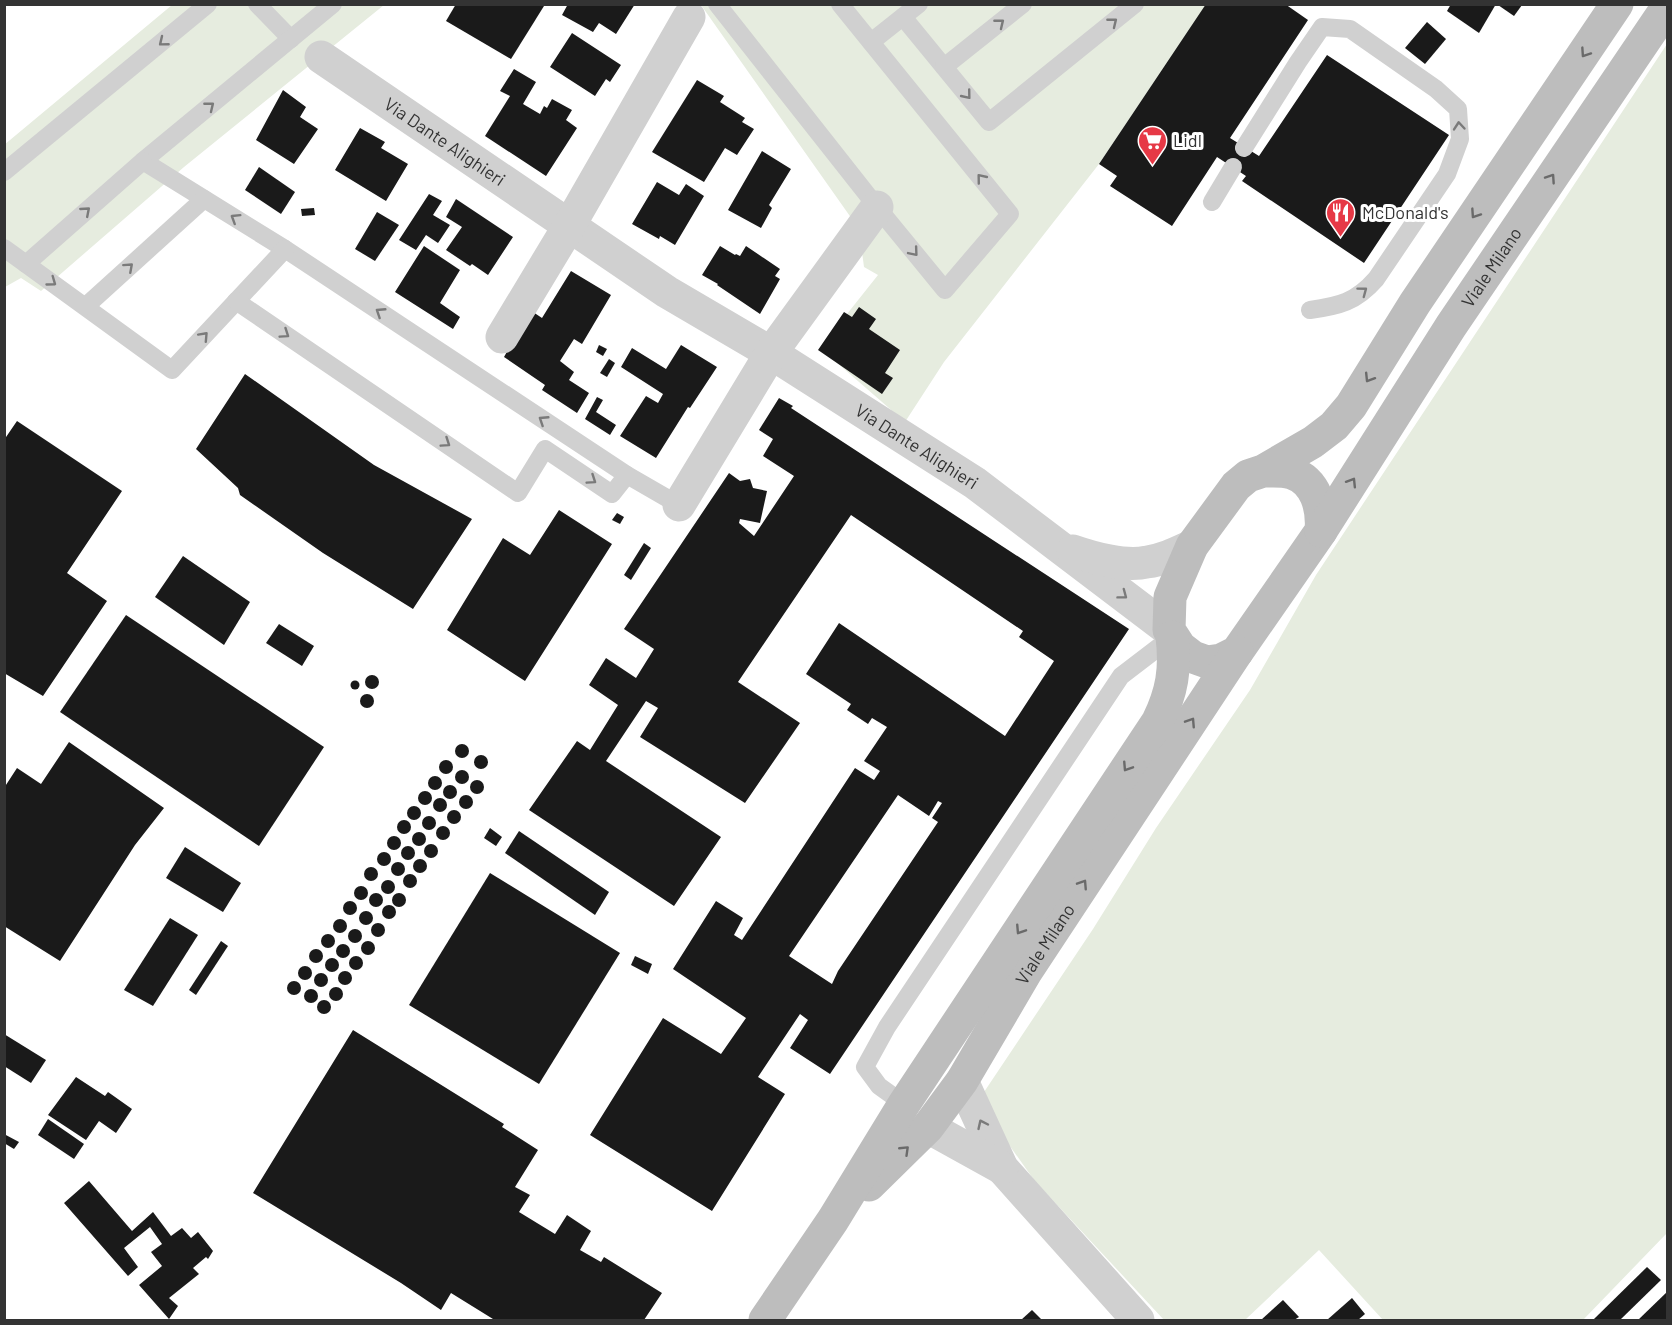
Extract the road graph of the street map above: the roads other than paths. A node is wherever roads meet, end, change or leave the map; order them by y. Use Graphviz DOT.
graph roads {
  1 [pos="208,4"];
  2 [pos="257,4"];
  3 [pos="333,4"];
  4 [pos="840,4"];
  5 [pos="919,4"];
  6 [pos="1023,4"];
  7 [pos="1135,4"];
  8 [pos="1617,4"];
  9 [pos="1668,6"];
  10 [pos="703,11"];
  11 [pos="903,17"];
  12 [pos="291,39"];
  13 [pos="871,42"];
  14 [pos="321,57"];
  15 [pos="944,67"];
  16 [pos="1245,148"];
  17 [pos="143,161"];
  18 [pos="1233,167"];
  19 [pos="4,172"];
  20 [pos="204,199"];
  21 [pos="1212,201"];
  22 [pos="877,207"];
  23 [pos="569,226"];
  24 [pos="4,248"];
  25 [pos="285,249"];
  26 [pos="26,264"];
  27 [pos="236,301"];
  28 [pos="86,306"];
  29 [pos="1310,310"];
  30 [pos="502,337"];
  31 [pos="771,353"];
  32 [pos="1263,471"];
  33 [pos="627,475"];
  34 [pos="679,505"];
  35 [pos="1321,531"];
  36 [pos="1192,546"];
  37 [pos="1059,548"];
  38 [pos="1170,633"];
  39 [pos="1237,652"];
  40 [pos="962,1081"];
  41 [pos="904,1104"];
  42 [pos="928,1127"];
  43 [pos="1002,1168"];
  44 [pos="833,1220"];
  45 [pos="765,1320"];
  46 [pos="1138,1320"];
  1 -- 19 [label="lane, one-way"];
  2 -- 12 [label="lane"];
  3 -- 12 [label="lane"];
  4 -- 13 [label="lane"];
  5 -- 11 [label="lane"];
  15 -- 6 [label="lane, one-way"];
  15 -- 7 [label="lane, one-way"];
  8 -- 32 [label="main road, Viale Milano, one-way"];
  35 -- 9 [label="main road, Viale Milano, one-way"];
  10 -- 22 [label="lane"];
  10 -- 23 [label="street"];
  11 -- 13 [label="lane"];
  11 -- 15 [label="lane"];
  17 -- 12 [label="lane, one-way"];
  22 -- 13 [label="lane, one-way"];
  14 -- 23 [label="street, Via Dante Alighieri"];
  29 -- 16 [label="lane, one-way"];
  17 -- 20 [label="lane"];
  26 -- 17 [label="lane, one-way"];
  18 -- 21 [label="lane"];
  25 -- 20 [label="lane, one-way"];
  28 -- 20 [label="lane, one-way"];
  22 -- 31 [label="street"];
  23 -- 30 [label="street"];
  23 -- 31 [label="street, Via Dante Alighieri"];
  24 -- 26 [label="lane"];
  25 -- 27 [label="lane"];
  33 -- 25 [label="lane, one-way"];
  26 -- 28 [label="lane, one-way"];
  28 -- 27 [label="lane, one-way"];
  27 -- 33 [label="lane, one-way"];
  31 -- 34 [label="street"];
  31 -- 37 [label="street, Via Dante Alighieri"];
  32 -- 35 [label="main road"];
  32 -- 36 [label="main road, Viale Milano"];
  33 -- 34 [label="lane"];
  35 -- 39 [label="main road, Viale Milano"];
  36 -- 37 [label="street, Via Dante Alighieri"];
  36 -- 38 [label="main road, Viale Milano"];
  37 -- 38 [label="street, Via Dante Alighieri, one-way"];
  38 -- 39 [label="main road"];
  38 -- 41 [label="main road, Viale Milano, one-way"];
  38 -- 41 [label="lane"];
  40 -- 39 [label="main road, Viale Milano, one-way"];
  40 -- 42 [label="main road, Viale Milano"];
  43 -- 40 [label="street, one-way"];
  41 -- 44 [label="main road, Viale Milano"];
  42 -- 43 [label="street"];
  44 -- 42 [label="main road, Viale Milano, one-way"];
  43 -- 46 [label="street"];
  44 -- 45 [label="main road, Viale Milano"];
}
